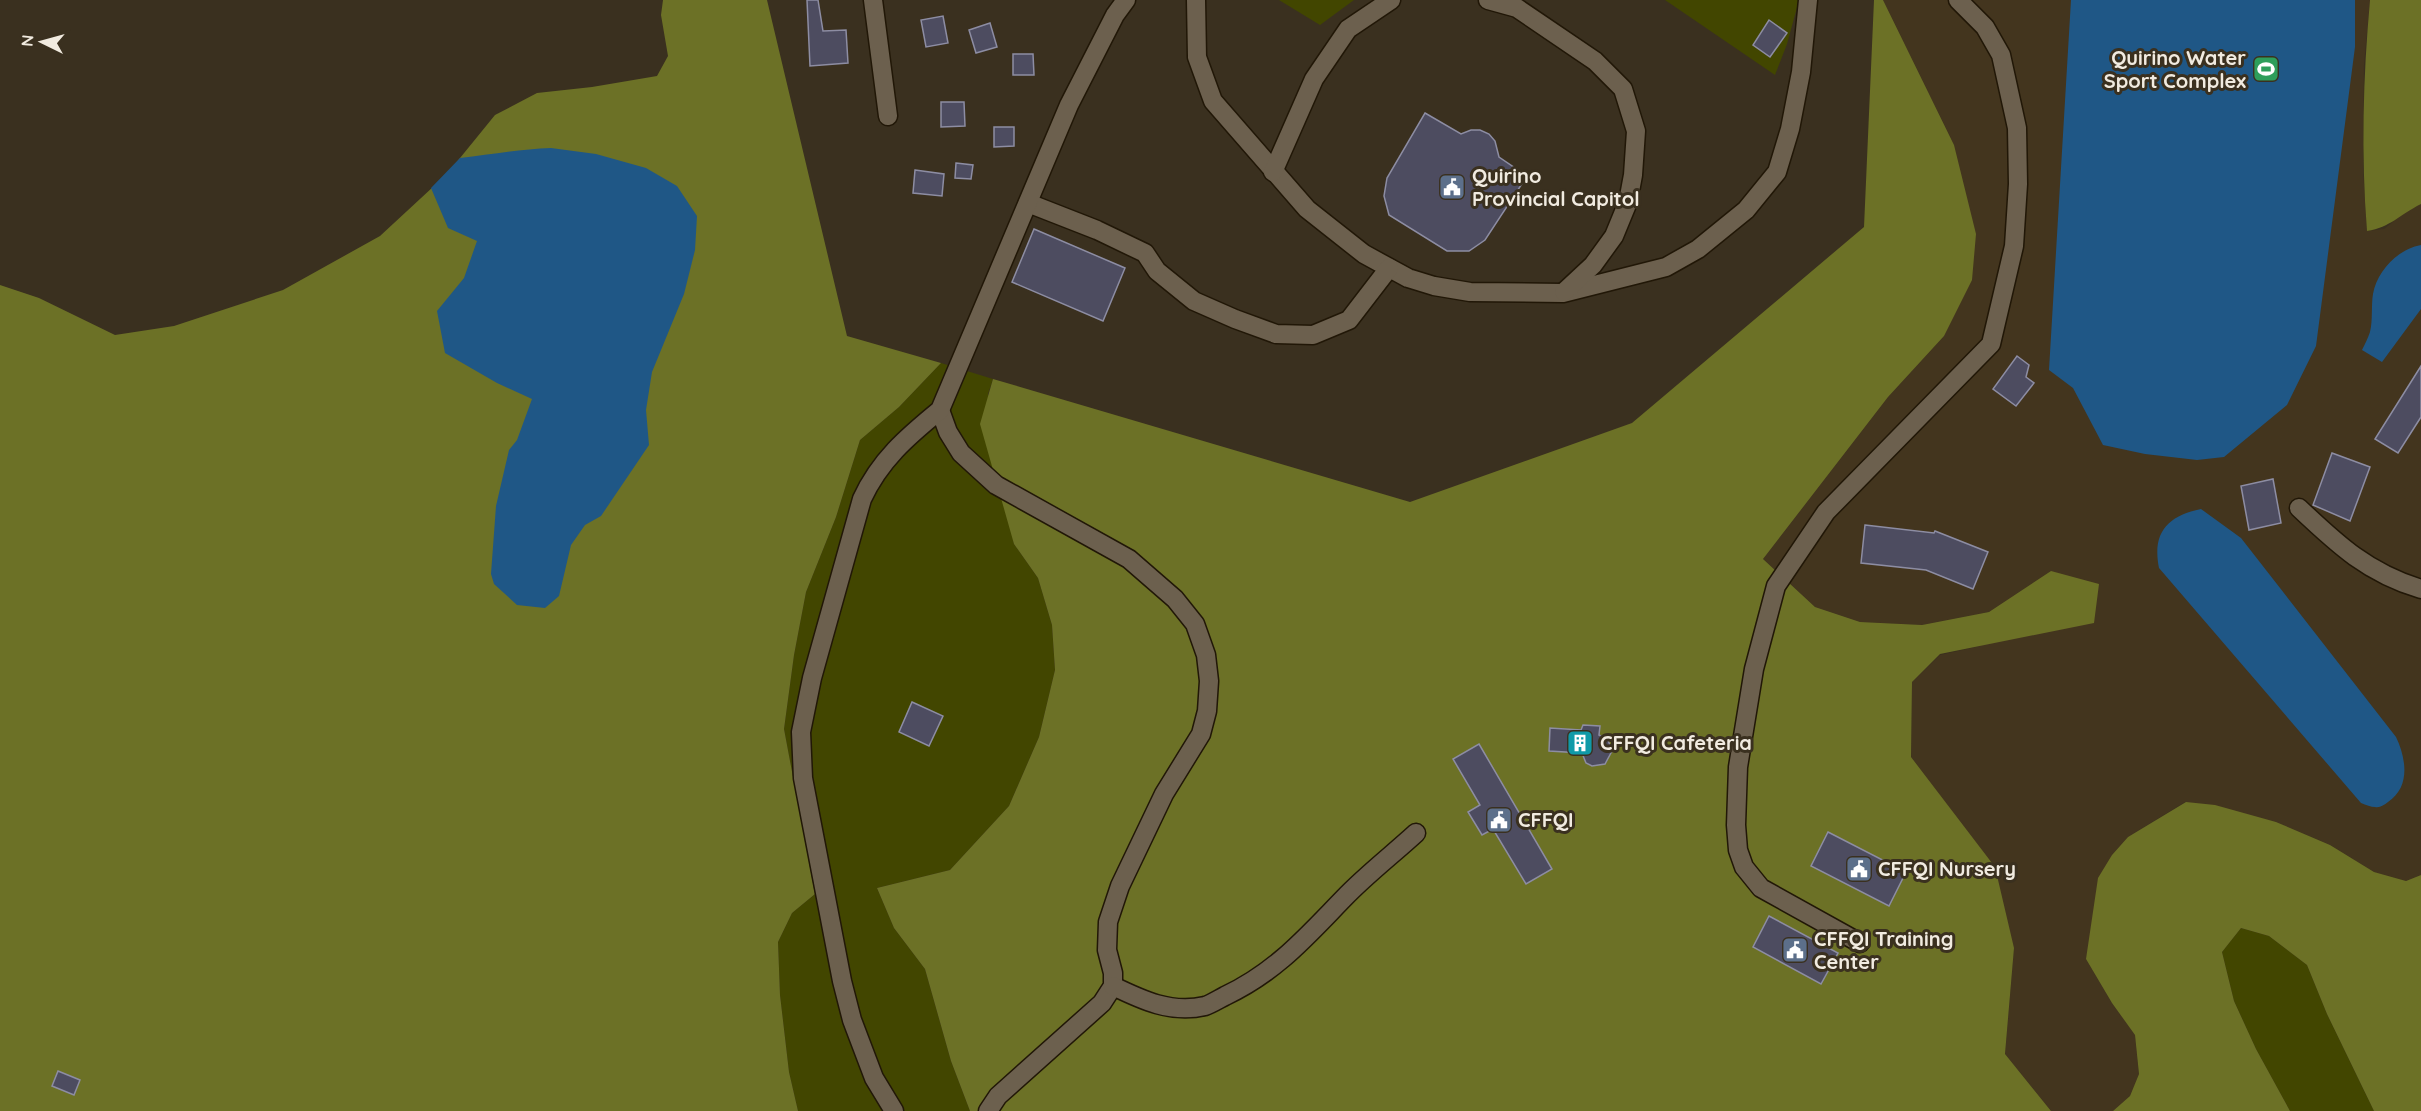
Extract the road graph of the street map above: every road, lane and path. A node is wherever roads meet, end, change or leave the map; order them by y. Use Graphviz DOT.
graph roads {
  1 [pos="873,0"];
  2 [pos="1126,0"];
  3 [pos="1197,0"];
  4 [pos="1391,0"];
  5 [pos="1488,0"];
  6 [pos="1808,0"];
  7 [pos="1958,0"];
  8 [pos="888,116"];
  9 [pos="1273,172"];
  10 [pos="1028,203"];
  11 [pos="1389,268"];
  12 [pos="1563,293"];
  13 [pos="940,411"];
  14 [pos="2299,508"];
  15 [pos="2421,589"];
  16 [pos="1416,833"];
  17 [pos="1860,943"];
  18 [pos="1113,986"];
  19 [pos="894,1111"];
  20 [pos="988,1111"];
  1 -- 8 [label="street"];
  2 -- 10 [label="street"];
  3 -- 9 [label="street"];
  4 -- 9 [label="street"];
  5 -- 12 [label="street"];
  6 -- 12 [label="street"];
  7 -- 17 [label="street"];
  9 -- 11 [label="street"];
  10 -- 11 [label="street"];
  10 -- 13 [label="street"];
  11 -- 12 [label="street"];
  13 -- 18 [label="street"];
  13 -- 19 [label="street"];
  14 -- 15 [label="street"];
  16 -- 18 [label="street"];
  18 -- 20 [label="street"];
}
